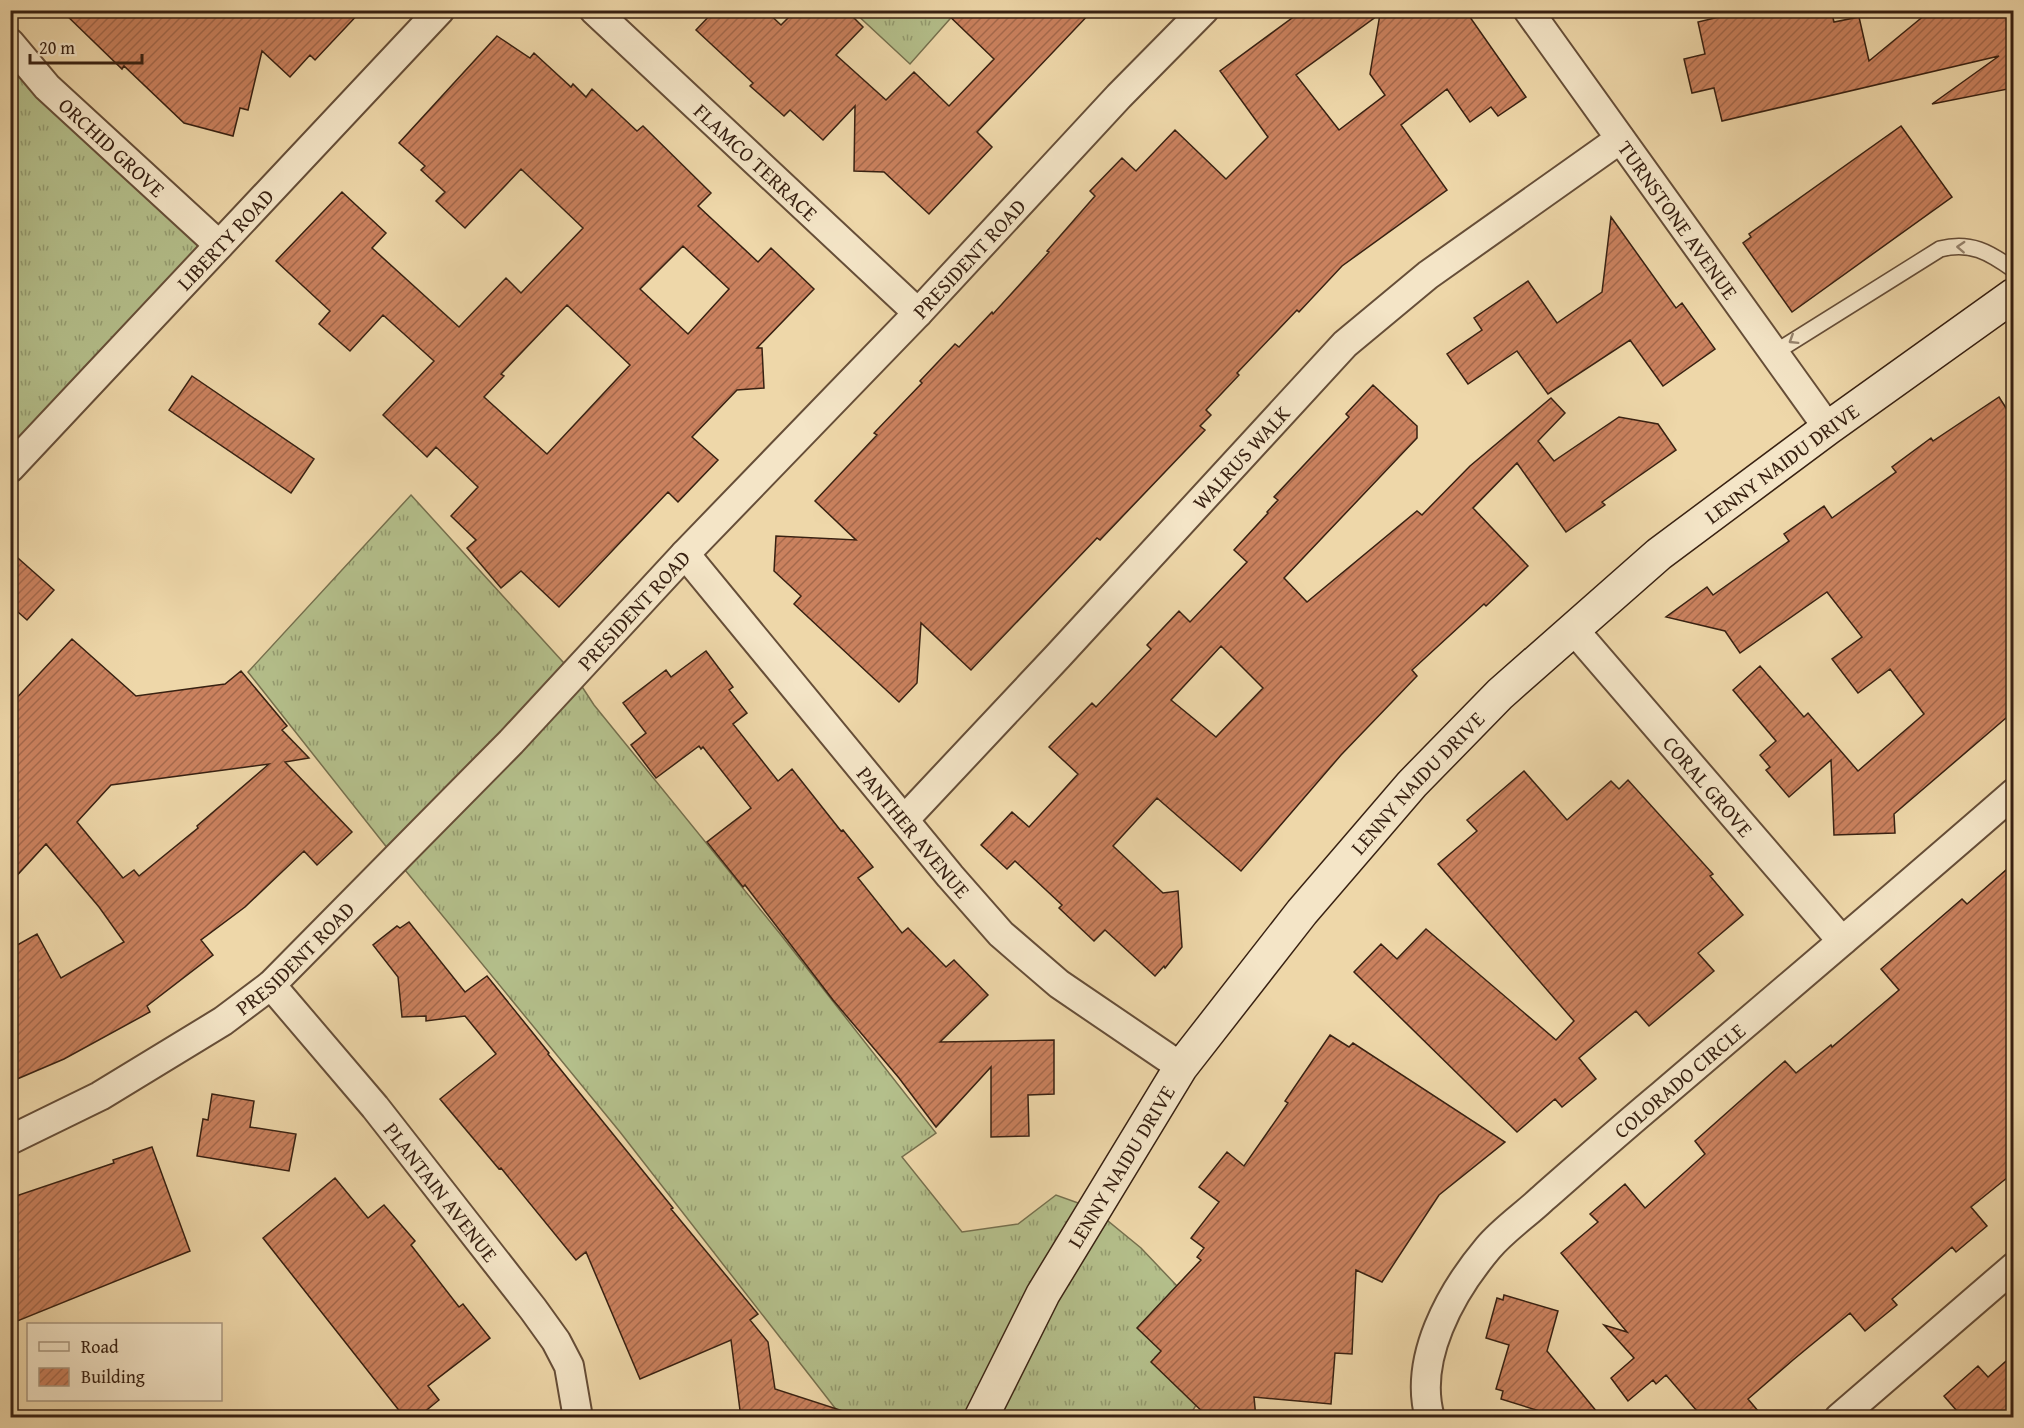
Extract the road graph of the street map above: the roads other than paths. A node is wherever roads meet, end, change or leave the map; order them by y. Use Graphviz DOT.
graph roads {
  1 [pos="440,10"];
  2 [pos="594,10"];
  3 [pos="1204,10"];
  4 [pos="1528,10"];
  5 [pos="10,43"];
  6 [pos="1620,139"];
  7 [pos="219,245"];
  8 [pos="2013,270"];
  9 [pos="2013,295"];
  10 [pos="918,313"];
  11 [pos="1774,352"];
  12 [pos="1828,428"];
  13 [pos="10,468"];
  14 [pos="685,554"];
  15 [pos="1574,630"];
  16 [pos="2013,794"];
  17 [pos="904,820"];
  18 [pos="1842,941"];
  19 [pos="271,985"];
  20 [pos="1181,1068"];
  21 [pos="10,1140"];
  22 [pos="2013,1267"];
  23 [pos="578,1418"];
  24 [pos="981,1418"];
  25 [pos="1430,1418"];
  26 [pos="1839,1418"];
  1 -- 7 [label="street, LIBERTY ROAD"];
  2 -- 10 [label="street, FLAMCO TERRACE"];
  3 -- 10 [label="street, PRESIDENT ROAD"];
  4 -- 6 [label="street, TURNSTONE AVENUE"];
  5 -- 7 [label="street, ORCHID GROVE"];
  6 -- 11 [label="street, TURNSTONE AVENUE"];
  6 -- 17 [label="street, WALRUS WALK"];
  7 -- 13 [label="street, LIBERTY ROAD"];
  8 -- 11 [label="lane, one-way"];
  9 -- 12 [label="street, LENNY NAIDU DRIVE"];
  10 -- 14 [label="street, PRESIDENT ROAD"];
  11 -- 12 [label="street, TURNSTONE AVENUE"];
  12 -- 15 [label="street, LENNY NAIDU DRIVE"];
  14 -- 17 [label="street, PANTHER AVENUE"];
  14 -- 19 [label="street, PRESIDENT ROAD"];
  15 -- 18 [label="street, CORAL GROVE"];
  15 -- 20 [label="street, LENNY NAIDU DRIVE"];
  16 -- 18 [label="street, COLORADO CIRCLE"];
  17 -- 20 [label="street, PANTHER AVENUE"];
  18 -- 25 [label="street, COLORADO CIRCLE"];
  19 -- 21 [label="street, PRESIDENT ROAD"];
  19 -- 23 [label="street, PLANTAIN AVENUE"];
  20 -- 24 [label="street, LENNY NAIDU DRIVE"];
  22 -- 26 [label="street"];
}
